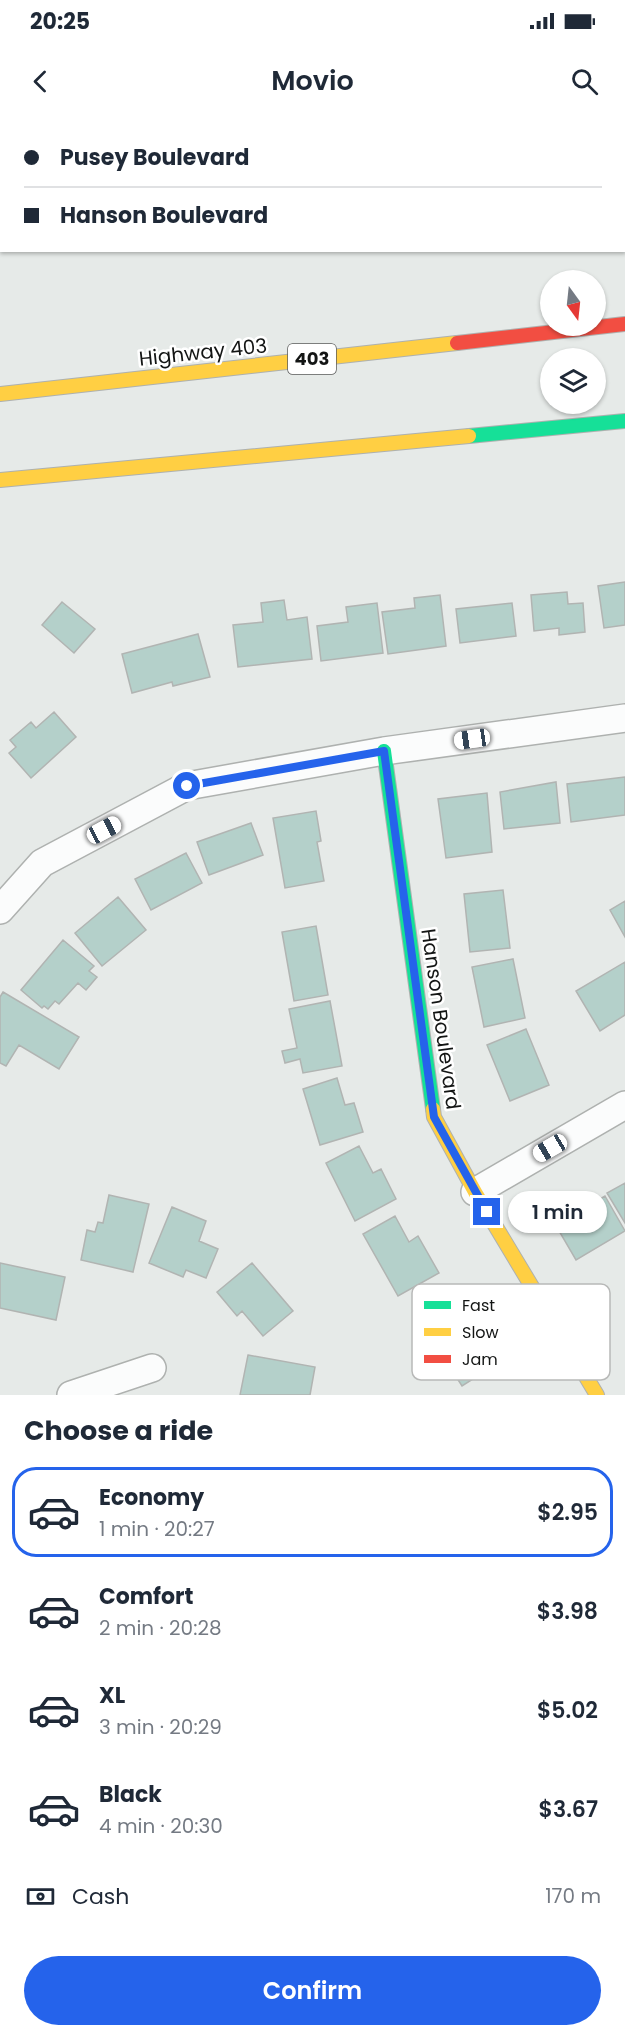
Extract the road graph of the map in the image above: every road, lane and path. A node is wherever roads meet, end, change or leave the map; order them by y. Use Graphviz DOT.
graph roads {
  1 [pos="625,324"];
  2 [pos="0,394"];
  3 [pos="625,422"];
  4 [pos="0,480"];
  5 [pos="625,718"];
  6 [pos="384,751"];
  7 [pos="0,910"];
  8 [pos="625,1105"];
  9 [pos="475,1192"];
  10 [pos="530,1284"];
  11 [pos="152,1368"];
  12 [pos="588,1380"];
  13 [pos="71,1395"];
  14 [pos="597,1395"];
  1 -- 2 [label="main road, Highway 403 / 403"];
  3 -- 4 [label="main road"];
  5 -- 6 [label="street"];
  6 -- 7 [label="street"];
  6 -- 9 [label="main road, Hanson Boulevard"];
  8 -- 9 [label="street"];
  9 -- 10 [label="main road, Hanson Boulevard"];
  11 -- 13 [label="street"];
  12 -- 14 [label="main road, Hanson Boulevard"];
}
